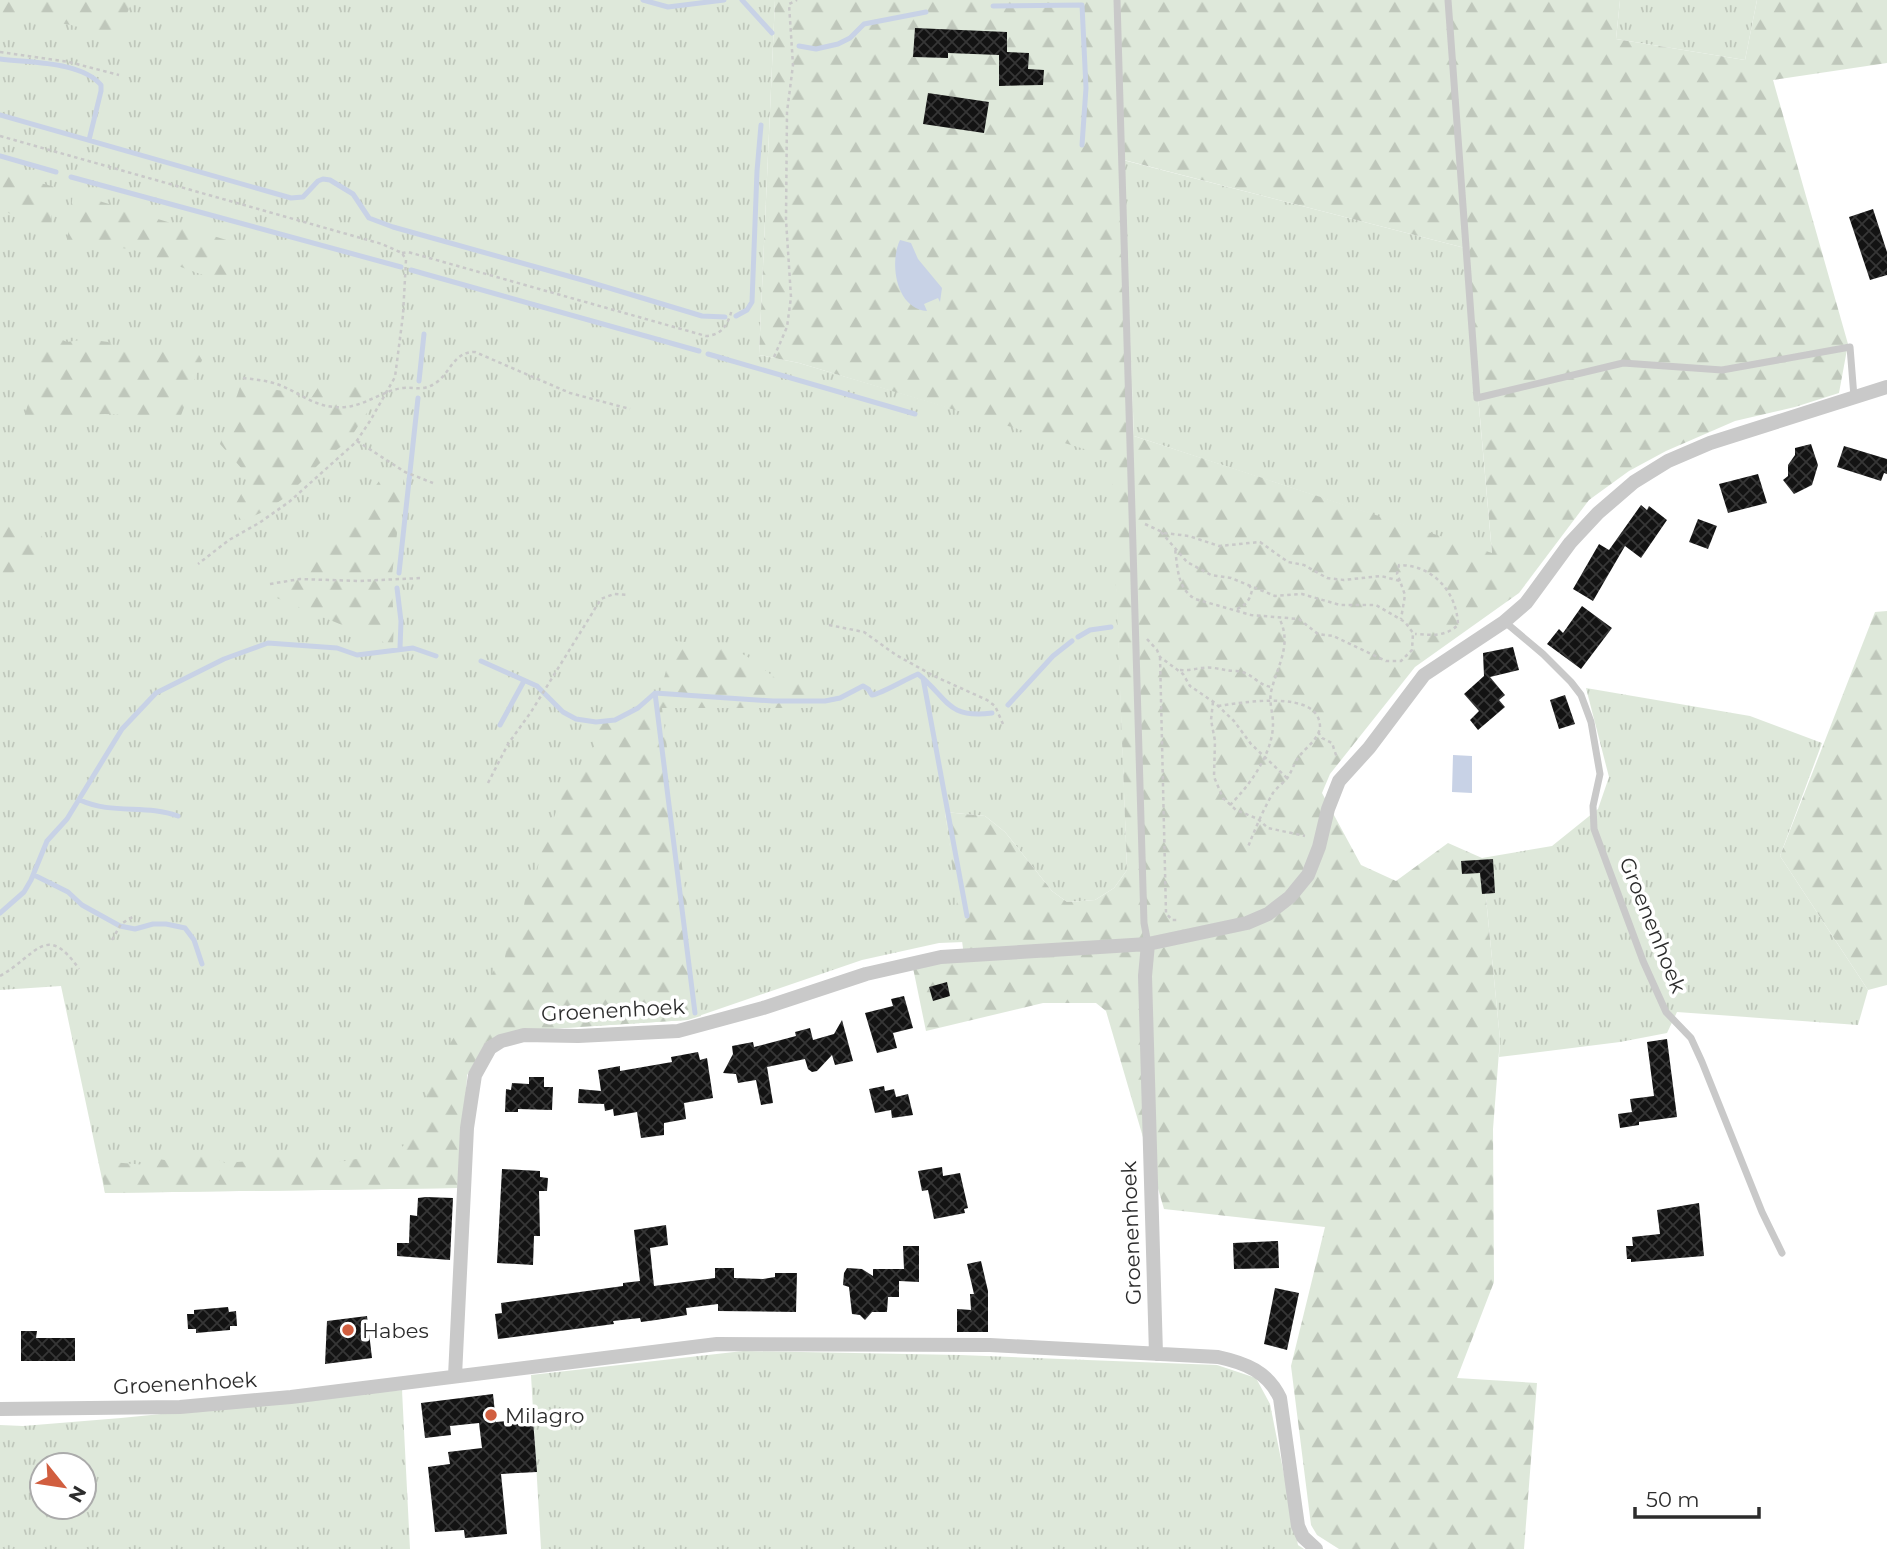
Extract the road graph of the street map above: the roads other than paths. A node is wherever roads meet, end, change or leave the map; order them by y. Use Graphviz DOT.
graph roads {
  1 [pos="1117,0"];
  2 [pos="1448,0"];
  3 [pos="1887,387"];
  4 [pos="1854,397"];
  5 [pos="1504,622"];
  6 [pos="1148,944"];
  7 [pos="1782,1252"];
  8 [pos="1156,1354"];
  9 [pos="455,1376"];
  10 [pos="0,1409"];
  11 [pos="1316,1549"];
  1 -- 6 [label="lane"];
  2 -- 4 [label="lane"];
  3 -- 4 [label="street, Groenenhoek"];
  4 -- 5 [label="street, Groenenhoek"];
  5 -- 6 [label="street, Groenenhoek"];
  5 -- 7 [label="lane, Groenenhoek"];
  6 -- 8 [label="street, Groenenhoek"];
  6 -- 9 [label="street, Groenenhoek"];
  8 -- 9 [label="street, Groenenhoek"];
  8 -- 11 [label="street, Groenenhoek"];
  9 -- 10 [label="street, Groenenhoek"];
}
